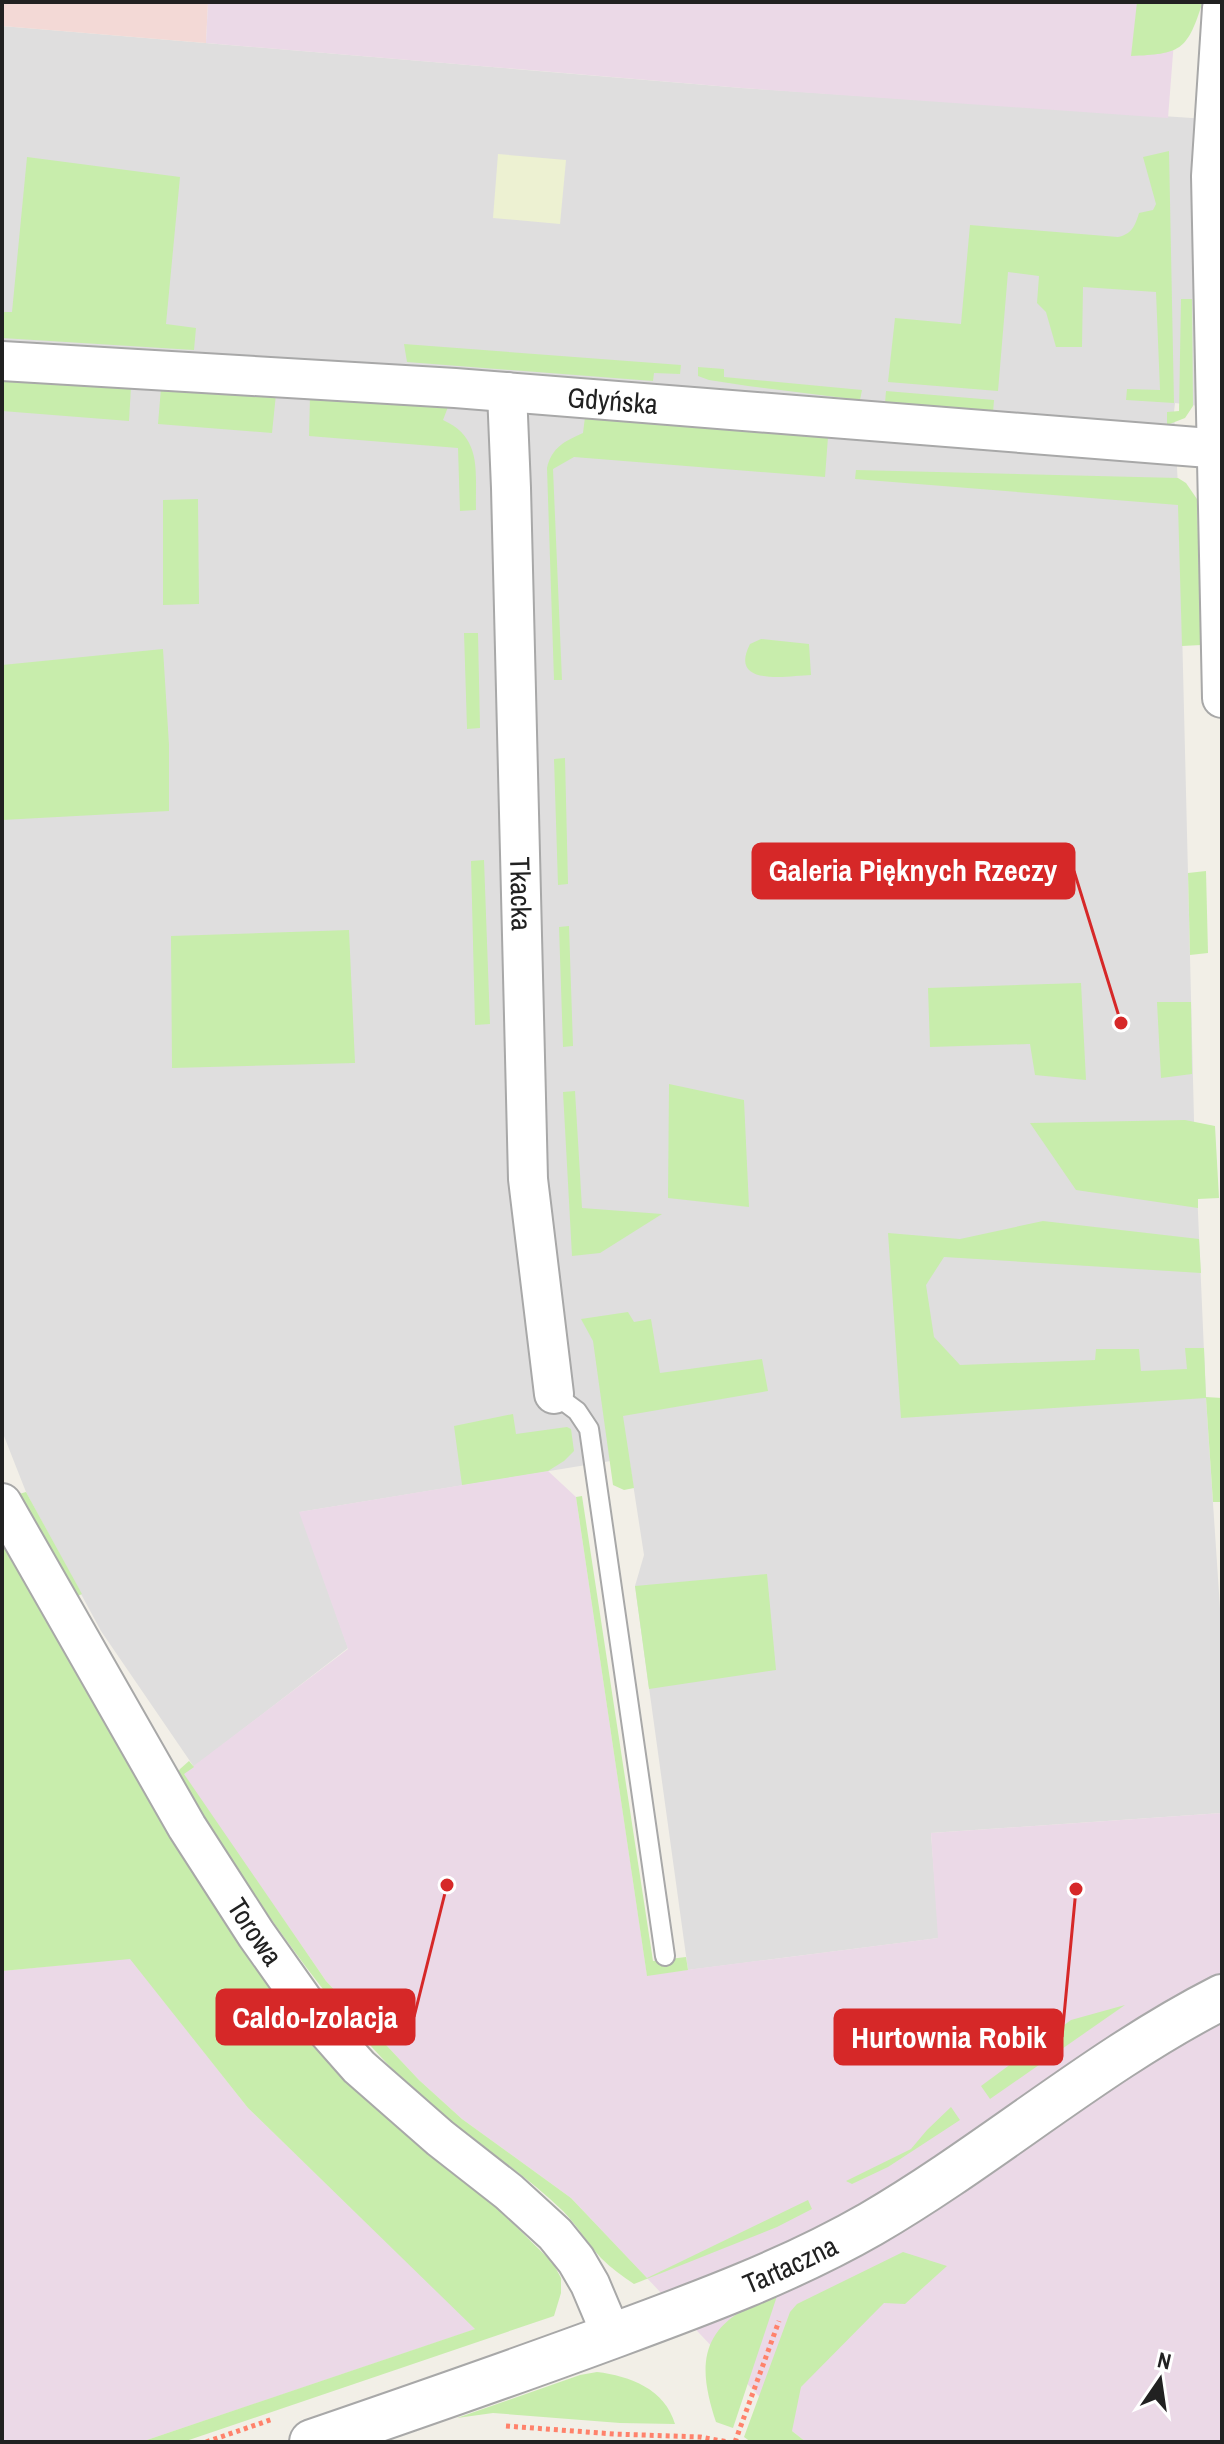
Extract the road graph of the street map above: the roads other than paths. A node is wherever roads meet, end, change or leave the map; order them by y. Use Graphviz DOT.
graph roads {
  1 [pos="1222,8"];
  2 [pos="2,361"];
  3 [pos="507,392"];
  4 [pos="1219,449"];
  5 [pos="1222,698"];
  6 [pos="554,1394"];
  7 [pos="2,1503"];
  8 [pos="665,1956"];
  9 [pos="1222,1997"];
  10 [pos="612,2336"];
  11 [pos="312,2442"];
  1 -- 4 [label="street"];
  2 -- 3 [label="street, Gdyńska"];
  3 -- 4 [label="street, Gdyńska"];
  3 -- 6 [label="street, Tkacka"];
  4 -- 5 [label="street"];
  6 -- 8 [label="lane"];
  7 -- 10 [label="street, Torowa"];
  9 -- 10 [label="street, Tartaczna"];
  10 -- 11 [label="street, Tartaczna"];
}
